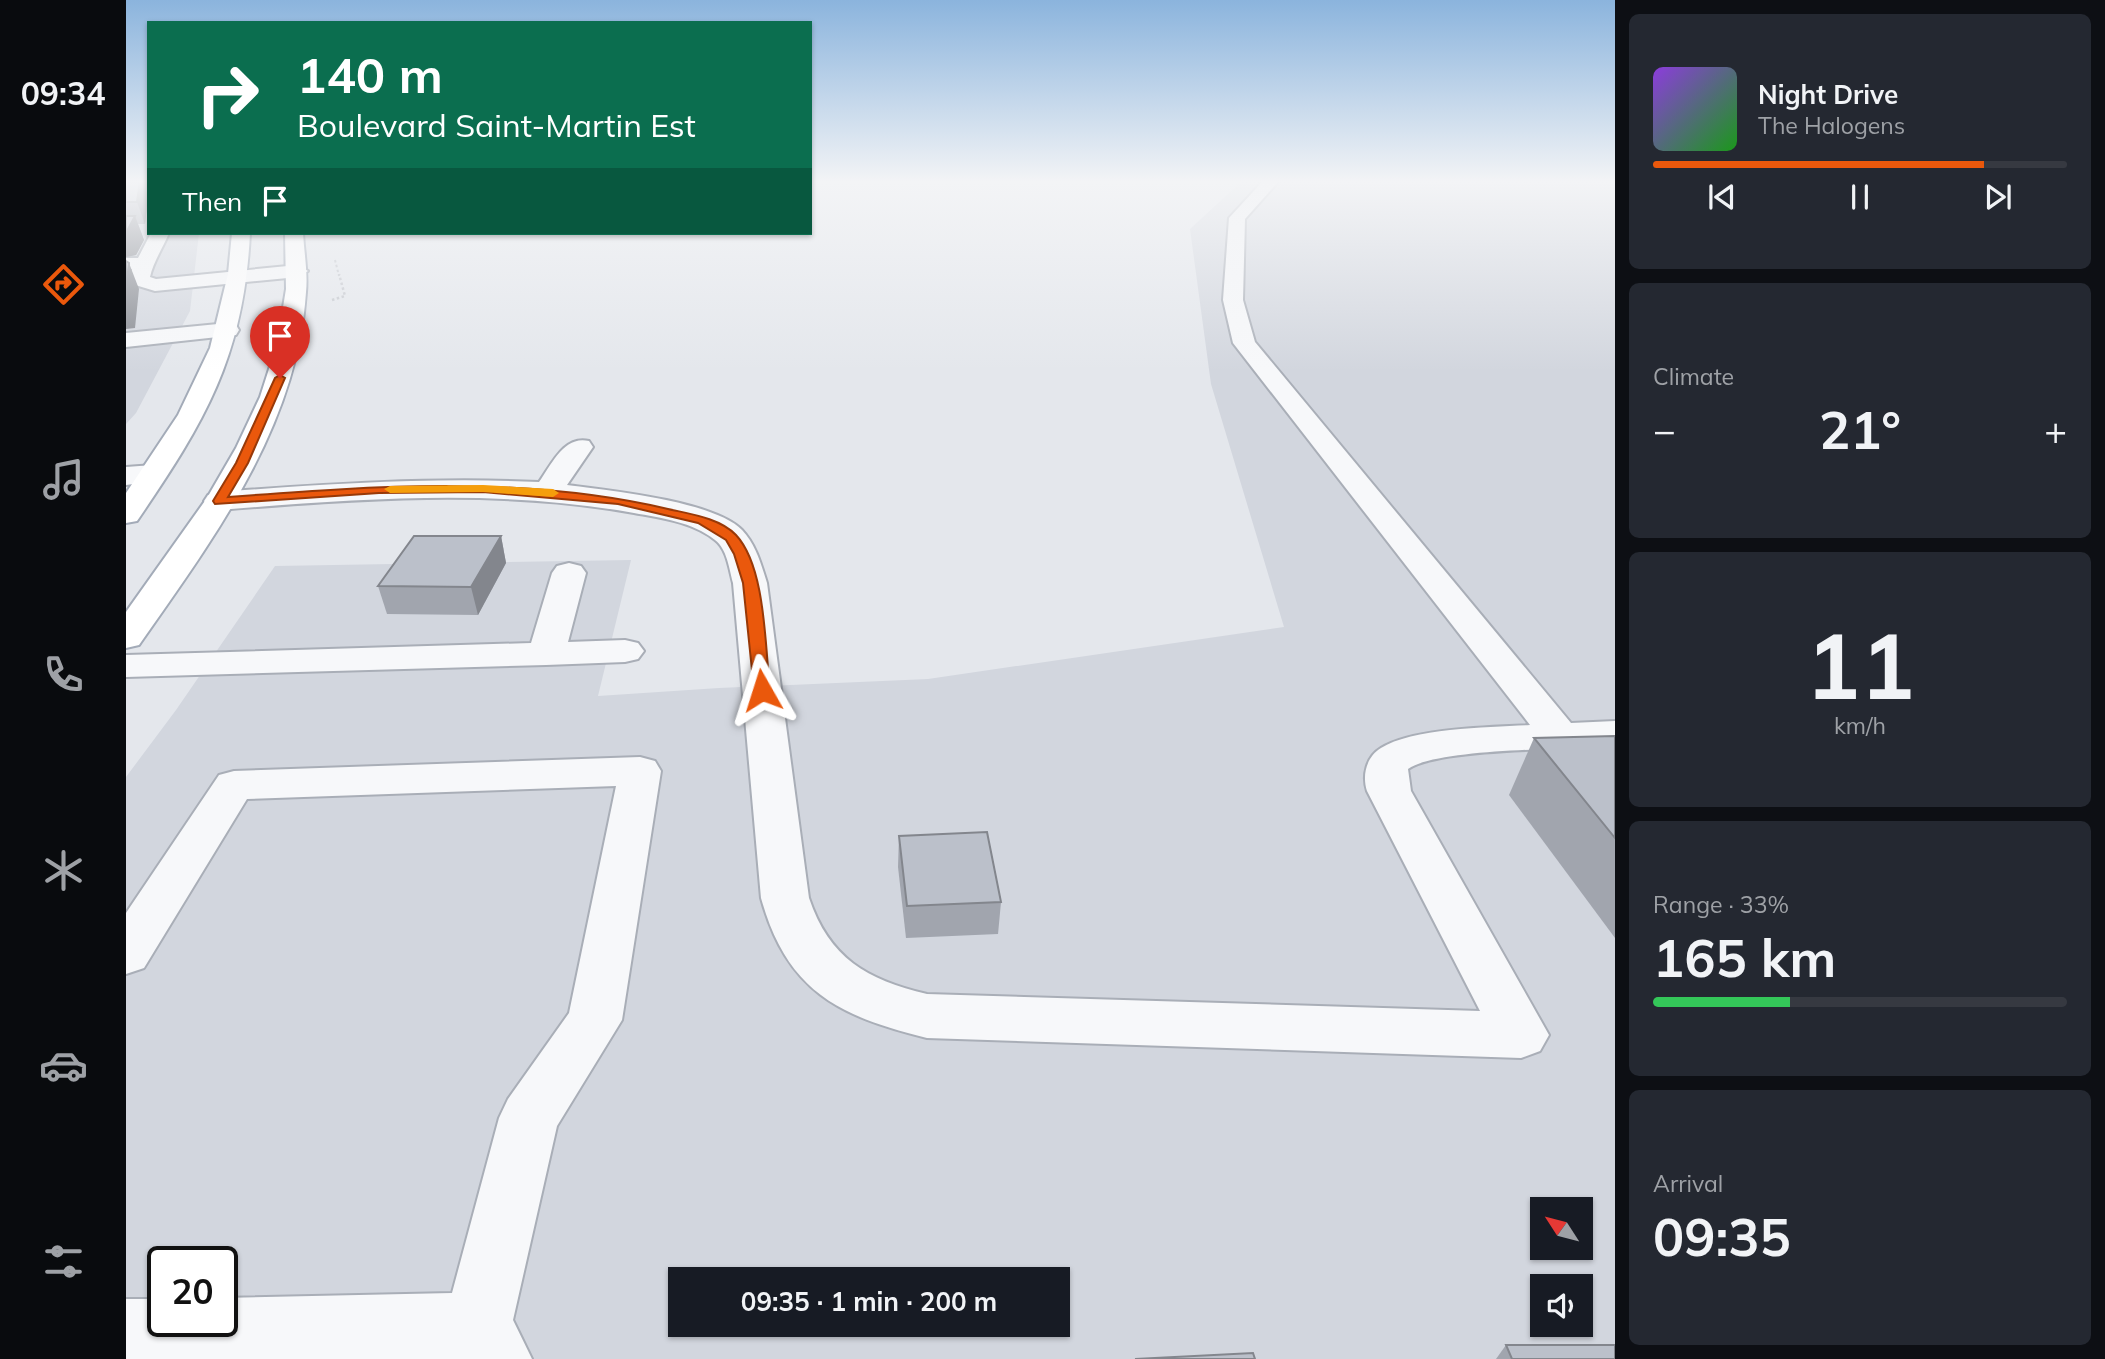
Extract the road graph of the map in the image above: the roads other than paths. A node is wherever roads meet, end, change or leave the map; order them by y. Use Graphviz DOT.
graph roads {
  1 [pos="155,244"];
  2 [pos="241,244"];
  3 [pos="295,244"];
  4 [pos="1236,244"];
  5 [pos="135,264"];
  6 [pos="298,271"];
  7 [pos="240,277"];
  8 [pos="228,330"];
  9 [pos="126,340"];
  10 [pos="579,447"];
  11 [pos="140,475"];
  12 [pos="547,492"];
  13 [pos="219,501"];
  14 [pos="126,514"];
  15 [pos="569,573"];
  16 [pos="126,638"];
  17 [pos="625,651"];
  18 [pos="546,654"];
  19 [pos="126,666"];
  20 [pos="1615,734"];
  21 [pos="1560,736"];
  22 [pos="126,954"];
  23 [pos="126,1334"];
  24 [pos="487,1343"];
  1 -- 5 [label="lane"];
  2 -- 7 [label="main road"];
  3 -- 6 [label="main road"];
  4 -- 21 [label="lane"];
  5 -- 7 [label="lane"];
  6 -- 7 [label="lane"];
  6 -- 13 [label="main road"];
  7 -- 8 [label="main road"];
  8 -- 9 [label="lane"];
  8 -- 11 [label="main road"];
  10 -- 12 [label="lane"];
  11 -- 14 [label="main road"];
  12 -- 13 [label="lane"];
  12 -- 21 [label="lane"];
  13 -- 16 [label="main road"];
  15 -- 18 [label="lane"];
  17 -- 18 [label="lane"];
  18 -- 19 [label="lane"];
  20 -- 21 [label="lane"];
  22 -- 24 [label="lane"];
  23 -- 24 [label="lane"];
}
